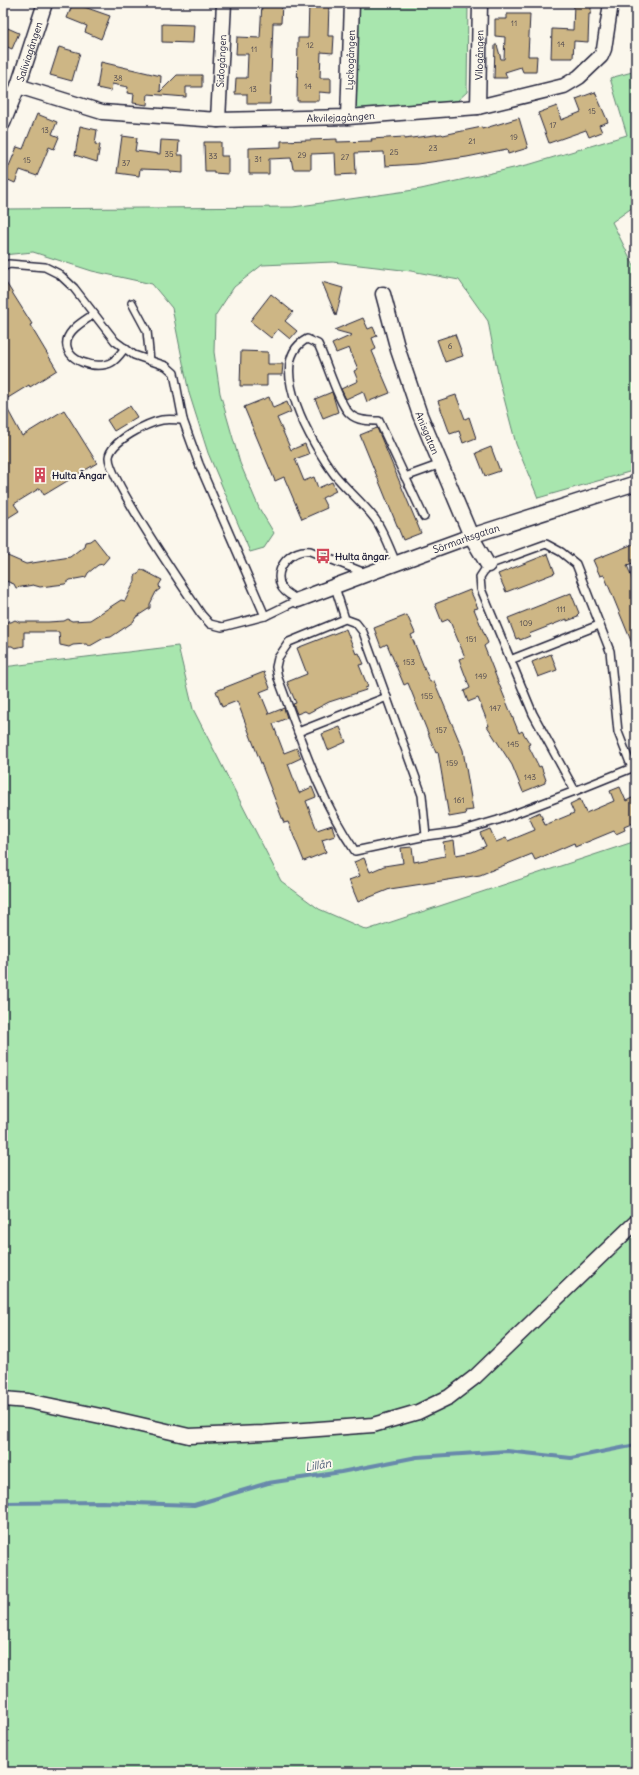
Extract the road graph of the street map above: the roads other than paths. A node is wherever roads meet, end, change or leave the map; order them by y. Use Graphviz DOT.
graph roads {
  1 [pos="45,3"];
  2 [pos="224,3"];
  3 [pos="352,3"];
  4 [pos="480,3"];
  5 [pos="611,3"];
  6 [pos="18,86"];
  7 [pos="478,108"];
  8 [pos="348,117"];
  9 [pos="218,120"];
  10 [pos="3,123"];
  11 [pos="3,267"];
  12 [pos="383,294"];
  13 [pos="132,304"];
  14 [pos="94,314"];
  15 [pos="125,348"];
  16 [pos="150,361"];
  17 [pos="183,420"];
  18 [pos="441,464"];
  19 [pos="405,477"];
  20 [pos="636,482"];
  21 [pos="424,517"];
  22 [pos="471,536"];
  23 [pos="396,564"];
  24 [pos="488,565"];
  25 [pos="367,574"];
  26 [pos="335,587"];
  27 [pos="298,600"];
  28 [pos="265,616"];
  29 [pos="345,619"];
  30 [pos="599,625"];
  31 [pos="510,660"];
  32 [pos="387,697"];
  33 [pos="298,732"];
  34 [pos="634,767"];
  35 [pos="574,791"];
  36 [pos="426,836"];
  37 [pos="636,1222"];
  38 [pos="3,1399"];
  1 -- 6 [label="street, Saliviagången"];
  2 -- 9 [label="street, Sidogången"];
  3 -- 8 [label="street, Lyckogången"];
  4 -- 7 [label="street, Vilogången"];
  5 -- 7 [label="street, Akvilejagången"];
  6 -- 9 [label="street, Akvilejagången"];
  6 -- 10 [label="street, Saliviagången"];
  7 -- 8 [label="street, Akvilejagången"];
  8 -- 9 [label="street, Akvilejagången"];
  11 -- 14 [label="lane"];
  12 -- 18 [label="street, Anisgatan"];
  13 -- 16 [label="lane"];
  14 -- 15 [label="lane"];
  14 -- 15 [label="lane"];
  15 -- 16 [label="lane"];
  16 -- 17 [label="lane"];
  17 -- 28 [label="lane"];
  17 -- 28 [label="lane"];
  18 -- 19 [label="lane"];
  18 -- 22 [label="street, Anisgatan"];
  19 -- 21 [label="lane"];
  19 -- 23 [label="lane"];
  20 -- 22 [label="street, Sörmarksgatan"];
  22 -- 23 [label="street, Sörmarksgatan"];
  22 -- 24 [label="street, Anisgatan"];
  23 -- 25 [label="street, Sörmarksgatan"];
  24 -- 30 [label="lane"];
  24 -- 31 [label="lane"];
  25 -- 26 [label="street, Sörmarksgatan"];
  25 -- 27 [label="lane"];
  26 -- 27 [label="street, Sörmarksgatan"];
  26 -- 29 [label="lane"];
  27 -- 28 [label="lane"];
  29 -- 32 [label="lane"];
  29 -- 33 [label="lane"];
  30 -- 31 [label="lane"];
  30 -- 34 [label="lane"];
  31 -- 35 [label="lane"];
  32 -- 33 [label="lane"];
  32 -- 36 [label="lane"];
  33 -- 36 [label="lane"];
  34 -- 35 [label="lane"];
  35 -- 36 [label="lane"];
  37 -- 38 [label="street"];
}
